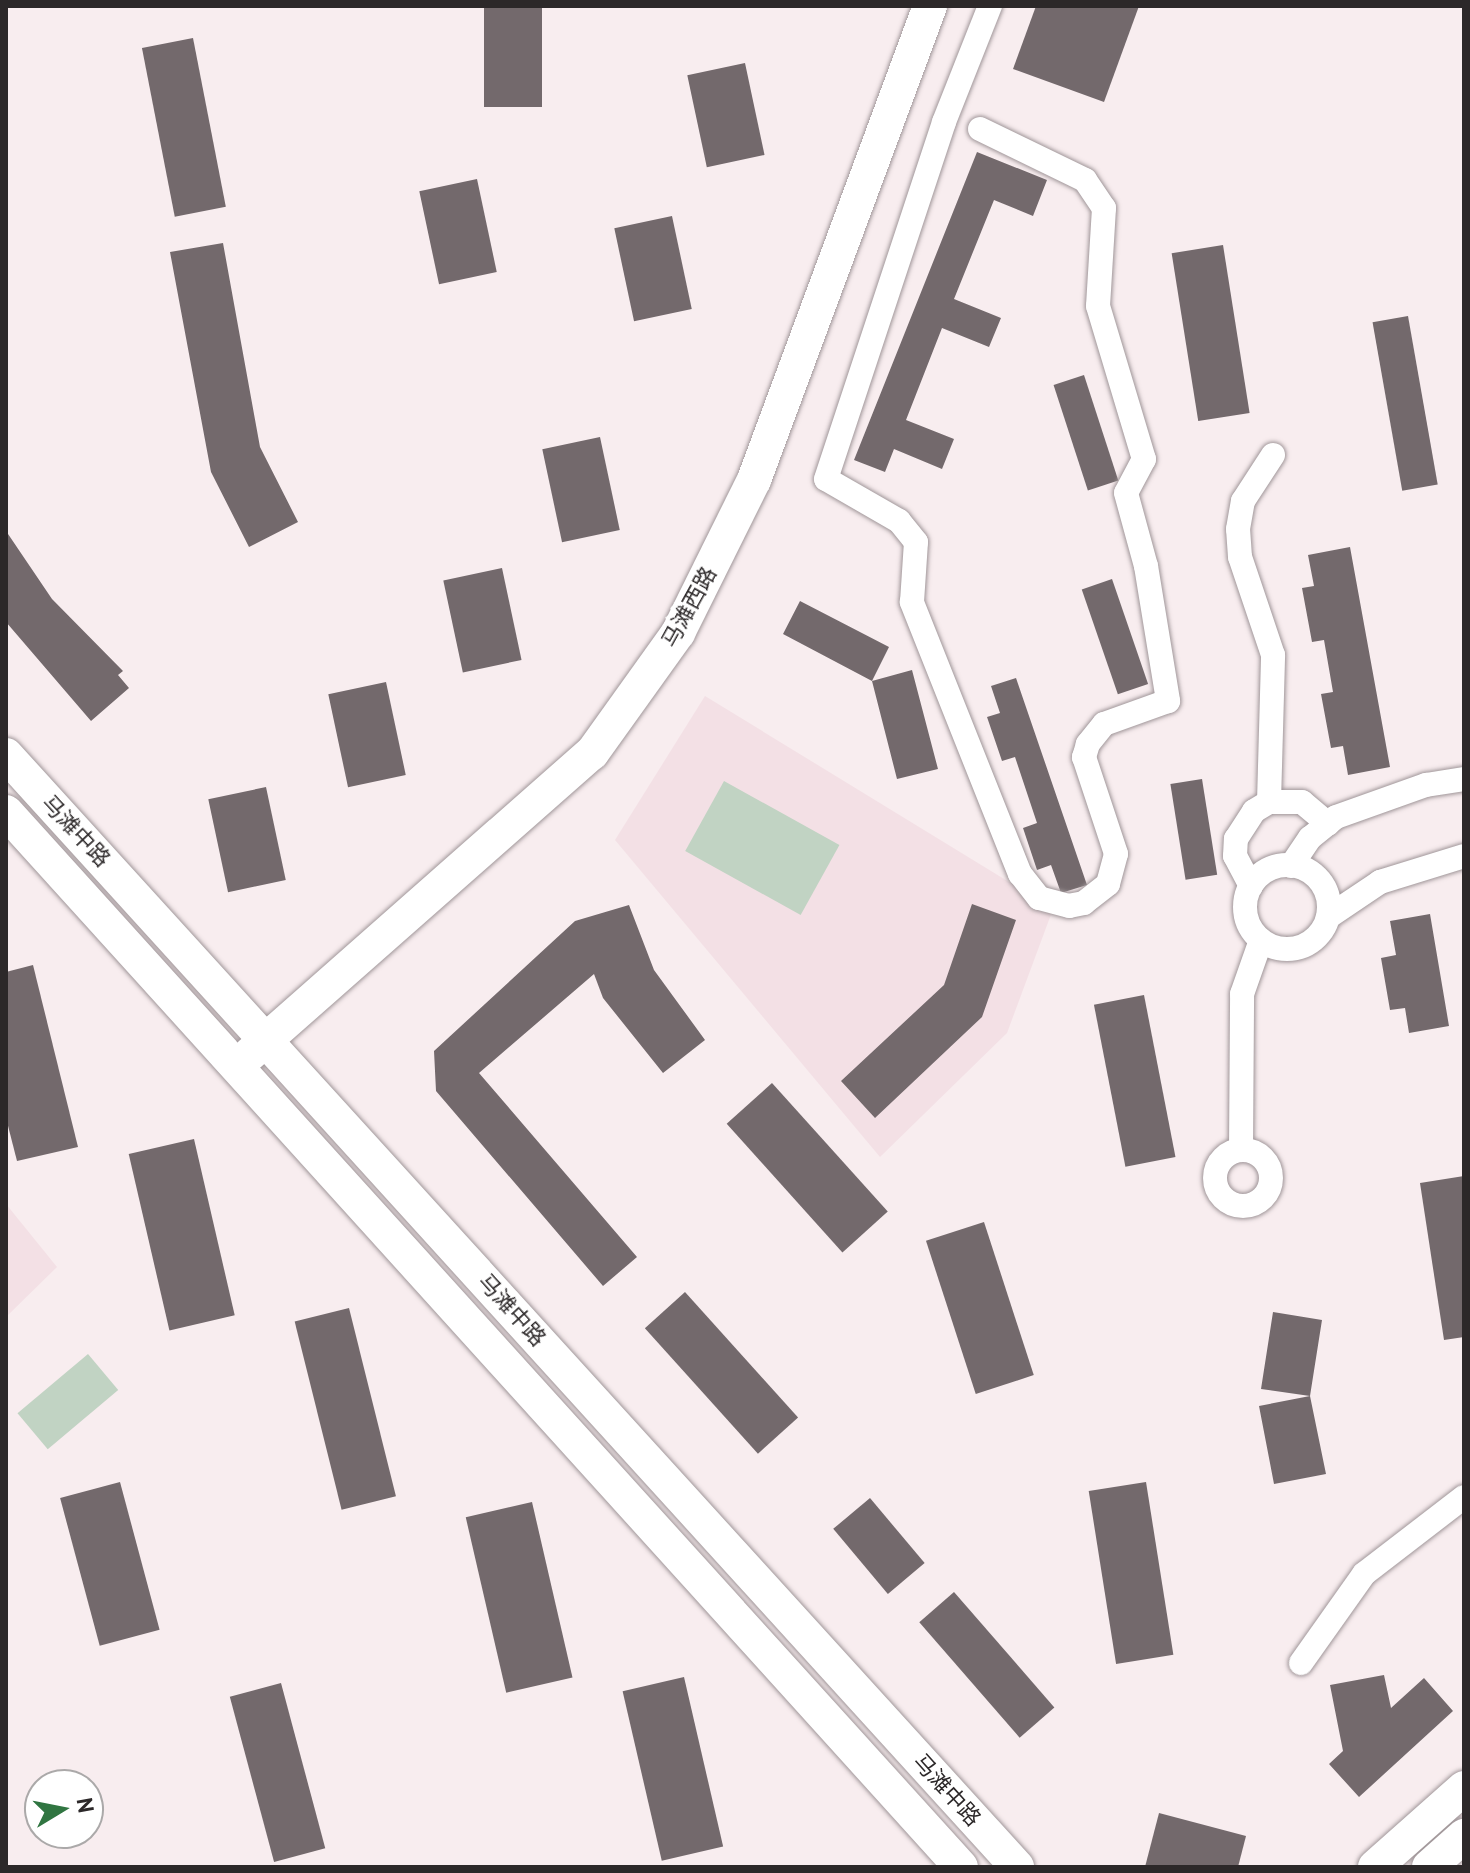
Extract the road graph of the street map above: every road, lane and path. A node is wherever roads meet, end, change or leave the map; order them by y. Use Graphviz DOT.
graph roads {
  1 [pos="930,6"];
  2 [pos="990,6"];
  3 [pos="980,129"];
  4 [pos="1273,455"];
  5 [pos="7,755"];
  6 [pos="1464,779"];
  7 [pos="1269,802"];
  8 [pos="6,812"];
  9 [pos="1328,824"];
  10 [pos="1464,856"];
  11 [pos="1291,866"];
  12 [pos="1251,886"];
  13 [pos="1328,917"];
  14 [pos="1261,940"];
  15 [pos="266,1037"];
  16 [pos="239,1066"];
  17 [pos="1241,1150"];
  18 [pos="1464,1497"];
  19 [pos="1301,1663"];
  20 [pos="1464,1788"];
  21 [pos="1464,1836"];
  22 [pos="961,1867"];
  23 [pos="1017,1867"];
  24 [pos="1375,1867"];
  25 [pos="1429,1867"];
  1 -- 15 [label="main road, 马滩西路"];
  2 -- 3 [label="street"];
  4 -- 7 [label="street"];
  5 -- 15 [label="main road, 马滩中路"];
  6 -- 9 [label="street"];
  7 -- 9 [label="street"];
  7 -- 12 [label="street"];
  8 -- 16 [label="main road, 马滩中路"];
  9 -- 11 [label="street"];
  10 -- 13 [label="street"];
  11 -- 12 [label="street"];
  11 -- 13 [label="street"];
  12 -- 14 [label="street"];
  13 -- 14 [label="street"];
  14 -- 17 [label="street"];
  15 -- 16 [label="main road, 马滩西路"];
  15 -- 23 [label="main road, 马滩中路"];
  16 -- 22 [label="main road, 马滩中路"];
  18 -- 19 [label="street"];
  20 -- 24 [label="main road"];
  21 -- 25 [label="main road"];
}
